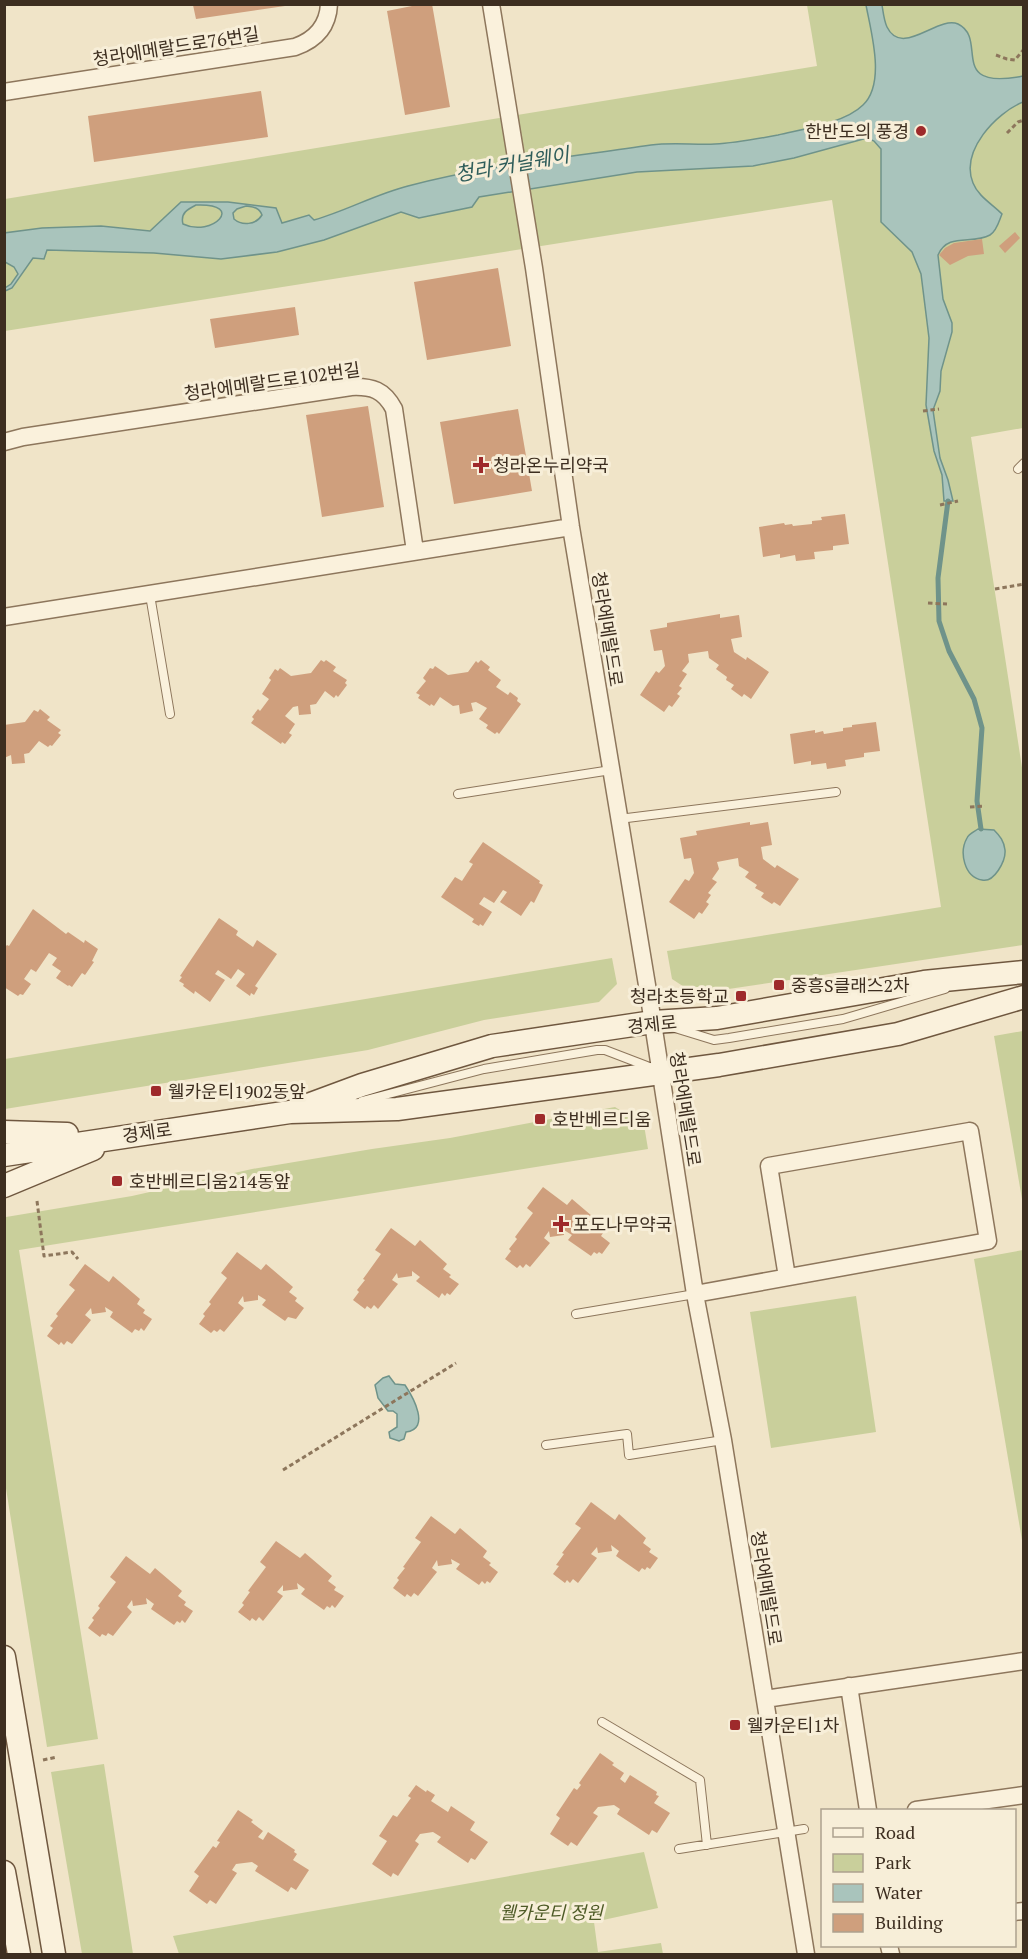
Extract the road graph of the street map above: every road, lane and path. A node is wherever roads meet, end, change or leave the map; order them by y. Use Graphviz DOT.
graph roads {
  1 [pos="329,4"];
  2 [pos="491,4"];
  3 [pos="1023,49"];
  4 [pos="996,55"];
  5 [pos="4,92"];
  6 [pos="1023,120"];
  7 [pos="1007,133"];
  8 [pos="939,409"];
  9 [pos="922,411"];
  10 [pos="4,442"];
  11 [pos="958,501"];
  12 [pos="940,505"];
  13 [pos="571,527"];
  14 [pos="415,551"];
  15 [pos="1023,584"];
  16 [pos="995,589"];
  17 [pos="150,595"];
  18 [pos="928,603"];
  19 [pos="947,604"];
  20 [pos="4,617"];
  21 [pos="170,714"];
  22 [pos="610,770"];
  23 [pos="836,792"];
  24 [pos="458,794"];
  25 [pos="985,806"];
  26 [pos="970,807"];
  27 [pos="619,819"];
  28 [pos="1023,972"];
  29 [pos="1023,997"];
  30 [pos="653,1022"];
  31 [pos="661,1072"];
  32 [pos="324,1111"];
  33 [pos="290,1112"];
  34 [pos="4,1132"];
  35 [pos="122,1136"];
  36 [pos="4,1155"];
  37 [pos="4,1186"];
  38 [pos="37,1201"];
  39 [pos="78,1259"];
  40 [pos="787,1277"];
  41 [pos="695,1294"];
  42 [pos="576,1314"];
  43 [pos="456,1364"];
  44 [pos="723,1440"];
  45 [pos="546,1445"];
  46 [pos="283,1470"];
  47 [pos="4,1657"];
  48 [pos="1023,1661"];
  49 [pos="849,1686"];
  50 [pos="765,1699"];
  51 [pos="602,1722"];
  52 [pos="57,1757"];
  53 [pos="43,1760"];
  54 [pos="1023,1795"];
  55 [pos="868,1809"];
  56 [pos="923,1809"];
  57 [pos="804,1829"];
  58 [pos="787,1832"];
  59 [pos="707,1845"];
  60 [pos="679,1849"];
  61 [pos="4,1872"];
  62 [pos="18,1954"];
  63 [pos="54,1954"];
  64 [pos="806,1954"];
  1 -- 5 [label="street, 청라에메랄드로76번길"];
  2 -- 13 [label="street, 청라에메랄드로"];
  3 -- 4 [label="path"];
  6 -- 7 [label="path"];
  8 -- 9 [label="path"];
  10 -- 14 [label="street, 청라에메랄드로102번길"];
  11 -- 12 [label="path"];
  13 -- 14 [label="street"];
  13 -- 22 [label="street, 청라에메랄드로"];
  14 -- 17 [label="street"];
  15 -- 16 [label="path"];
  17 -- 20 [label="street"];
  17 -- 21 [label="lane"];
  18 -- 19 [label="path"];
  22 -- 24 [label="lane"];
  22 -- 27 [label="street, 청라에메랄드로"];
  23 -- 27 [label="lane"];
  25 -- 26 [label="path"];
  27 -- 30 [label="street, 청라에메랄드로"];
  28 -- 30 [label="main road, 경제로"];
  29 -- 31 [label="main road, 경제로"];
  30 -- 31 [label="street, 청라에메랄드로"];
  30 -- 33 [label="main road, 경제로"];
  31 -- 32 [label="main road, 경제로"];
  31 -- 32 [label="lane"];
  31 -- 41 [label="street, 청라에메랄드로"];
  32 -- 33 [label="main road, 경제로"];
  33 -- 35 [label="main road, 경제로"];
  34 -- 35 [label="main road"];
  35 -- 36 [label="main road, 경제로"];
  35 -- 37 [label="main road"];
  38 -- 39 [label="path"];
  40 -- 40 [label="street"];
  40 -- 41 [label="street"];
  41 -- 42 [label="lane"];
  41 -- 44 [label="street, 청라에메랄드로"];
  43 -- 46 [label="path"];
  44 -- 45 [label="lane"];
  44 -- 50 [label="street, 청라에메랄드로"];
  47 -- 63 [label="main road"];
  48 -- 49 [label="street"];
  49 -- 50 [label="street"];
  49 -- 55 [label="street"];
  50 -- 58 [label="street, 청라에메랄드로"];
  51 -- 59 [label="lane"];
  52 -- 53 [label="path"];
  54 -- 56 [label="street"];
  57 -- 58 [label="lane"];
  58 -- 59 [label="lane"];
  58 -- 64 [label="street, 청라에메랄드로"];
  59 -- 60 [label="lane"];
  61 -- 62 [label="main road"];
}
